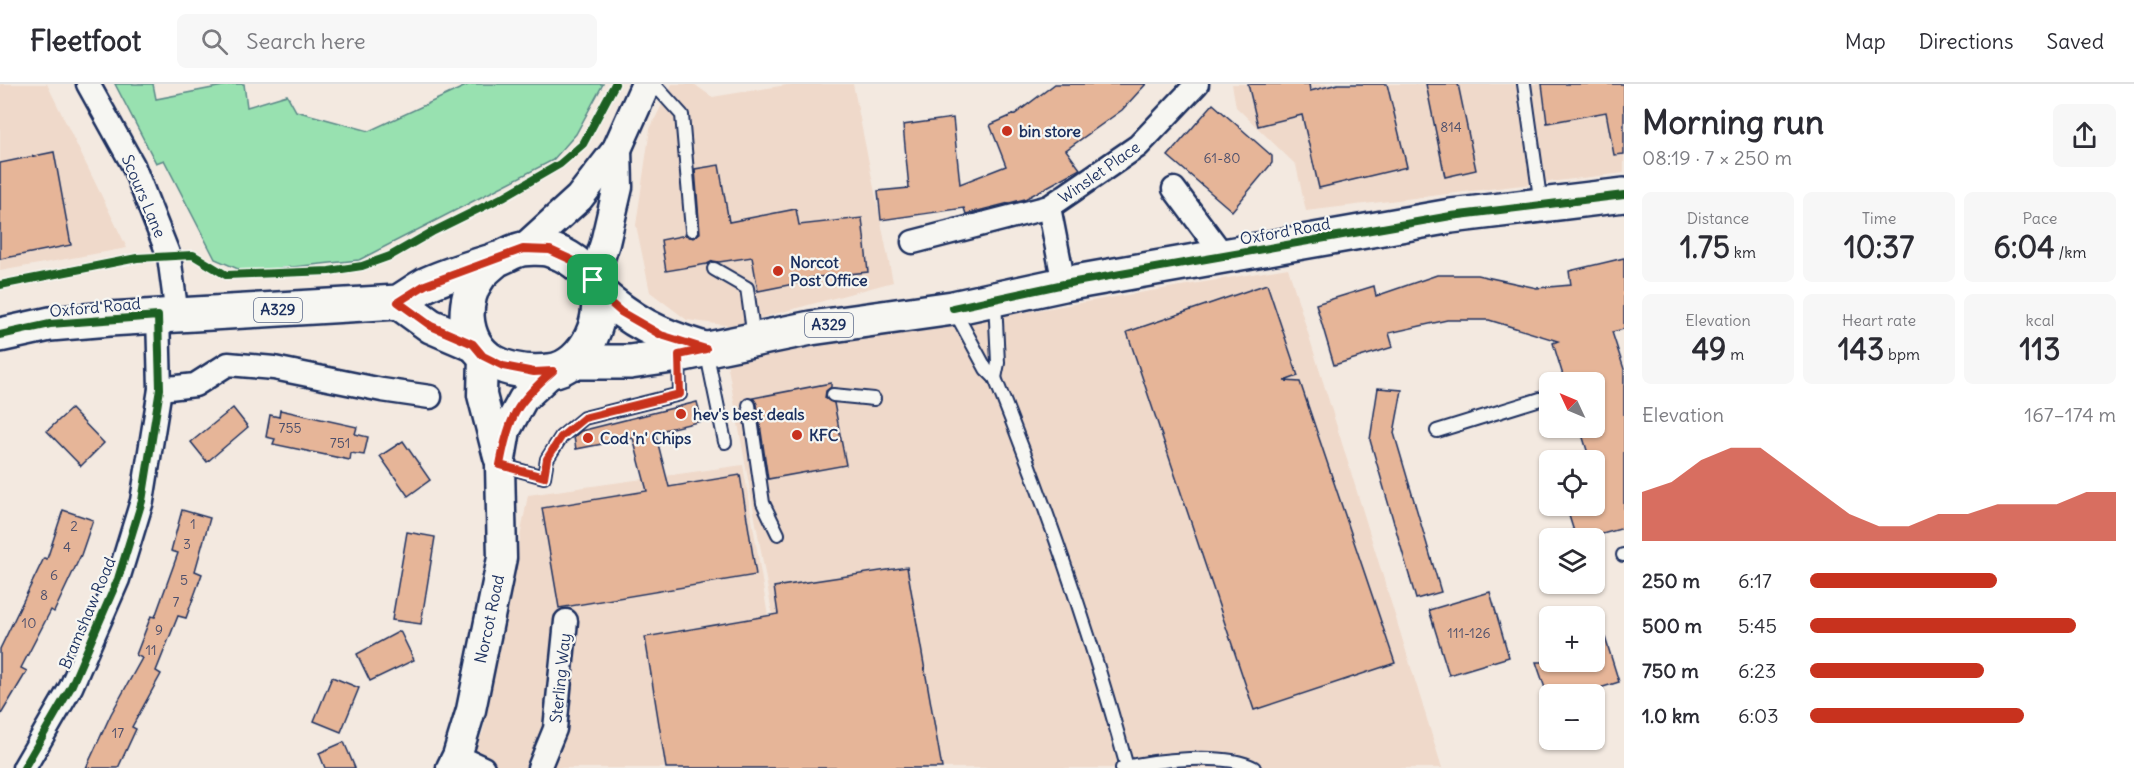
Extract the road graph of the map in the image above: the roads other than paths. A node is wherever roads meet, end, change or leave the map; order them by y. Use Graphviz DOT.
graph roads {
  1 [pos="88,84"];
  2 [pos="646,84"];
  3 [pos="654,84"];
  4 [pos="1197,84"];
  5 [pos="1524,84"];
  6 [pos="617,149"];
  7 [pos="1174,189"];
  8 [pos="1624,195"];
  9 [pos="1542,206"];
  10 [pos="1049,207"];
  11 [pos="692,230"];
  12 [pos="913,242"];
  13 [pos="510,254"];
  14 [pos="1223,255"];
  15 [pos="714,269"];
  16 [pos="1064,284"];
  17 [pos="595,285"];
  18 [pos="995,300"];
  19 [pos="398,302"];
  20 [pos="953,308"];
  21 [pos="168,316"];
  22 [pos="0,335"];
  23 [pos="754,339"];
  24 [pos="478,350"];
  25 [pos="692,352"];
  26 [pos="564,366"];
  27 [pos="994,378"];
  28 [pos="160,389"];
  29 [pos="833,395"];
  30 [pos="430,397"];
  31 [pos="874,399"];
  32 [pos="1539,399"];
  33 [pos="749,405"];
  34 [pos="1437,431"];
  35 [pos="725,442"];
  36 [pos="500,465"];
  37 [pos="778,534"];
  38 [pos="566,621"];
  39 [pos="454,762"];
  40 [pos="1124,767"];
  41 [pos="24,768"];
  42 [pos="483,768"];
  43 [pos="539,768"];
  44 [pos="1254,768"];
  1 -- 21 [label="street, Scours Lane"];
  2 -- 6 [label="street"];
  3 -- 11 [label="lane"];
  4 -- 10 [label="street, Winslet Place"];
  5 -- 9 [label="lane"];
  6 -- 13 [label="street"];
  6 -- 17 [label="street"];
  7 -- 14 [label="street"];
  8 -- 9 [label="main road, Oxford Road / A329"];
  9 -- 14 [label="main road, Oxford Road / A329"];
  10 -- 12 [label="street, Winslet Place"];
  10 -- 16 [label="street, Winslet Place"];
  13 -- 17 [label="main road"];
  13 -- 19 [label="main road, Oxford Road / A329"];
  13 -- 24 [label="main road"];
  14 -- 16 [label="main road, Oxford Road / A329"];
  15 -- 23 [label="lane"];
  16 -- 18 [label="main road, Oxford Road / A329"];
  17 -- 25 [label="main road, Oxford Road / A329"];
  17 -- 26 [label="main road"];
  18 -- 20 [label="main road, Oxford Road / A329"];
  18 -- 27 [label="lane"];
  19 -- 21 [label="main road, Oxford Road / A329"];
  19 -- 24 [label="main road"];
  20 -- 23 [label="main road, Oxford Road / A329"];
  20 -- 27 [label="lane"];
  21 -- 22 [label="main road, Oxford Road / A329"];
  21 -- 28 [label="street, Bramshaw Road"];
  23 -- 25 [label="main road, Oxford Road / A329"];
  24 -- 26 [label="main road"];
  24 -- 36 [label="street, Norcot Road"];
  25 -- 26 [label="main road, Oxford Road / A329"];
  25 -- 35 [label="lane"];
  25 -- 36 [label="lane"];
  26 -- 36 [label="street, Norcot Road"];
  27 -- 40 [label="lane"];
  28 -- 30 [label="street"];
  28 -- 41 [label="street, Bramshaw Road"];
  29 -- 31 [label="lane"];
  32 -- 34 [label="lane"];
  33 -- 37 [label="lane"];
  36 -- 39 [label="street, Norcot Road"];
  38 -- 43 [label="street, Sterling Way"];
  39 -- 42 [label="street"];
  40 -- 44 [label="lane"];
}
